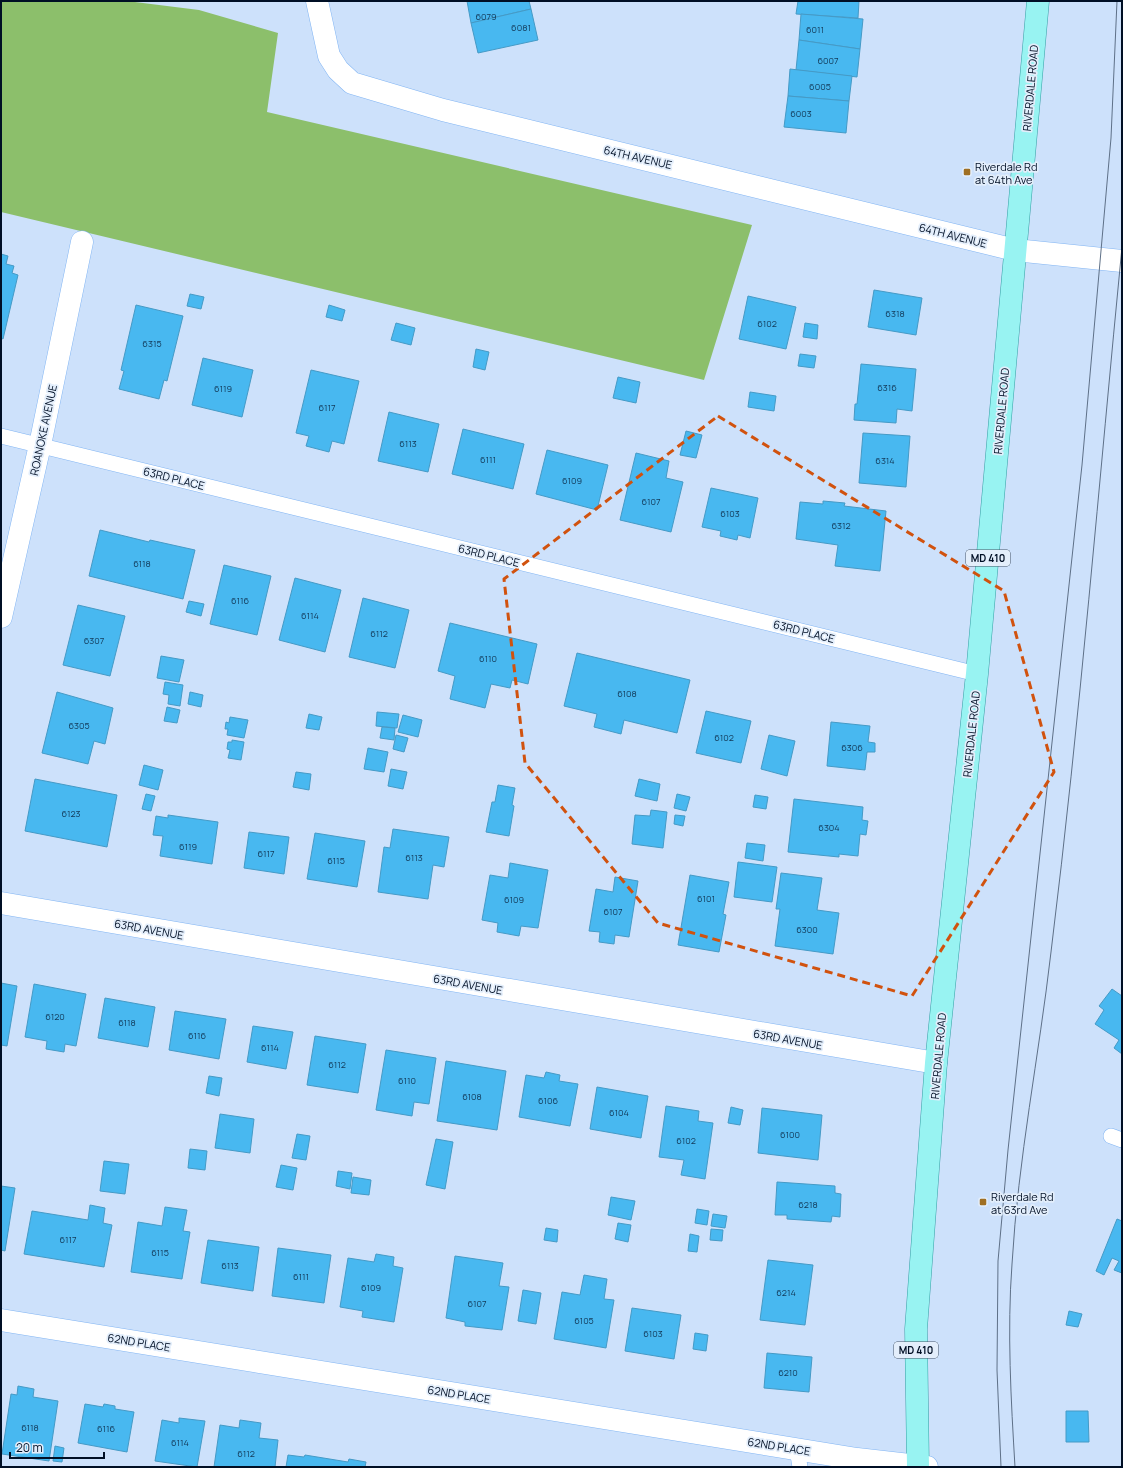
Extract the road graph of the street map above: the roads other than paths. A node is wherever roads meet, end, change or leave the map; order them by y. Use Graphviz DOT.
graph roads {
  1 [pos="317,1"];
  2 [pos="1038,1"];
  3 [pos="82,242"];
  4 [pos="1016,250"];
  5 [pos="1122,261"];
  6 [pos="1,436"];
  7 [pos="40,445"];
  8 [pos="1,617"];
  9 [pos="977,674"];
  10 [pos="1,903"];
  11 [pos="936,1064"];
  12 [pos="1,1320"];
  13 [pos="799,1458"];
  14 [pos="921,1467"];
  1 -- 4 [label="street, 64TH AVENUE"];
  2 -- 4 [label="main road, RIVERDALE ROAD / MD 410"];
  3 -- 7 [label="street, ROANOKE AVENUE"];
  4 -- 5 [label="street, 64TH AVENUE"];
  4 -- 9 [label="main road, RIVERDALE ROAD / MD 410"];
  6 -- 7 [label="lane, 63RD PLACE"];
  7 -- 8 [label="street, ROANOKE AVENUE"];
  7 -- 9 [label="lane, 63RD PLACE"];
  9 -- 11 [label="main road, RIVERDALE ROAD / MD 410"];
  10 -- 11 [label="street, 63RD AVENUE"];
  11 -- 14 [label="main road, RIVERDALE ROAD / MD 410"];
  12 -- 13 [label="street, 62ND PLACE"];
  13 -- 14 [label="street, 62ND PLACE"];
}
